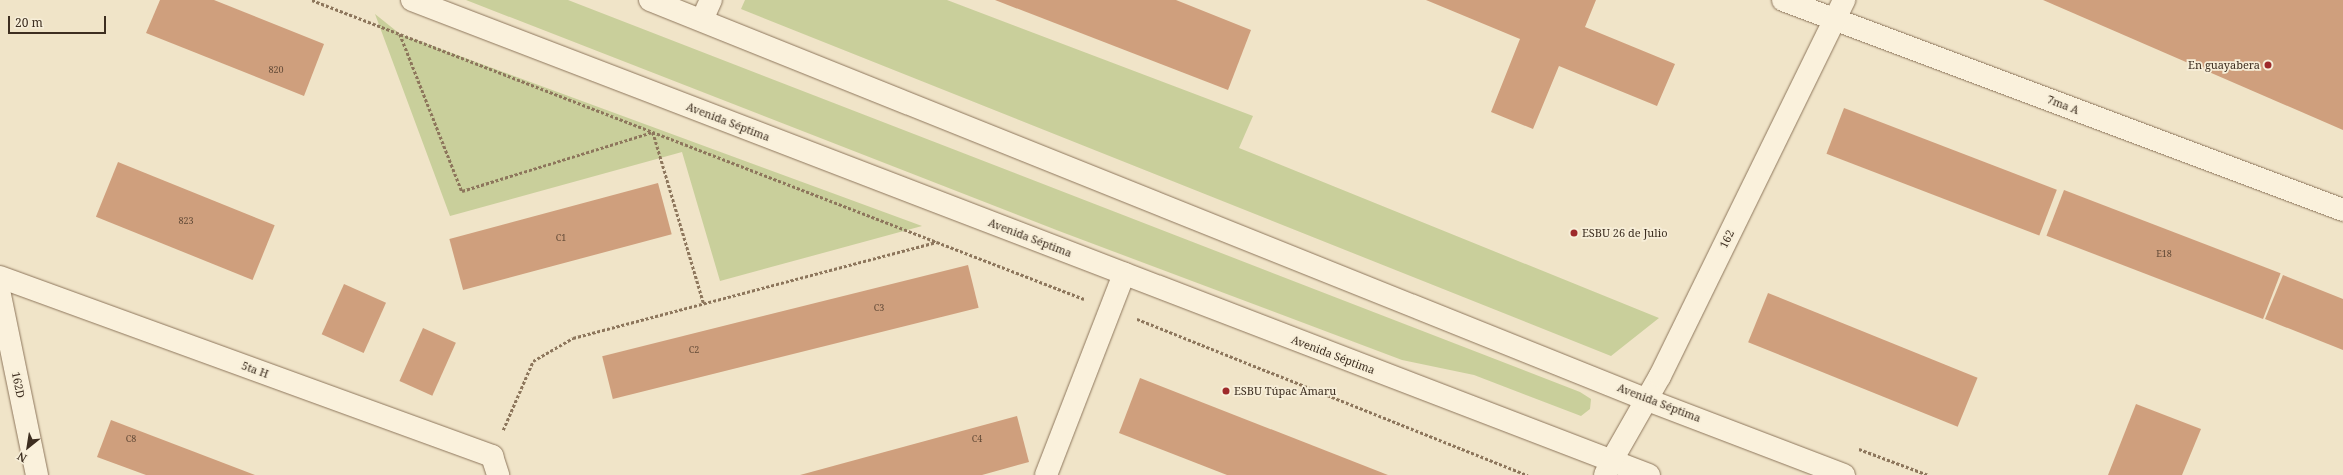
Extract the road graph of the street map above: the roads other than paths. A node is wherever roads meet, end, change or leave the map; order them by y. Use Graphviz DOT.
graph roads {
  1 [pos="412,0"];
  2 [pos="650,0"];
  3 [pos="711,0"];
  4 [pos="1784,0"];
  5 [pos="1839,10"];
  6 [pos="702,20"];
  7 [pos="2343,210"];
  8 [pos="1124,274"];
  9 [pos="0,277"];
  10 [pos="0,295"];
  11 [pos="1645,399"];
  12 [pos="495,465"];
  13 [pos="1609,468"];
  14 [pos="37,475"];
  15 [pos="1046,475"];
  16 [pos="1649,475"];
  17 [pos="1844,475"];
  1 -- 8 [label="main road, Avenida Séptima"];
  2 -- 6 [label="main road, Avenida Séptima"];
  3 -- 6 [label="main road"];
  4 -- 5 [label="main road, 7ma A"];
  5 -- 7 [label="main road, 7ma A"];
  5 -- 11 [label="main road, 162"];
  6 -- 11 [label="main road, Avenida Séptima"];
  8 -- 13 [label="main road, Avenida Séptima"];
  8 -- 15 [label="main road"];
  9 -- 12 [label="main road, 5ta H"];
  10 -- 14 [label="main road, 162D"];
  11 -- 13 [label="main road, 162"];
  11 -- 17 [label="main road, Avenida Séptima"];
  13 -- 16 [label="main road, Avenida Séptima"];
}
